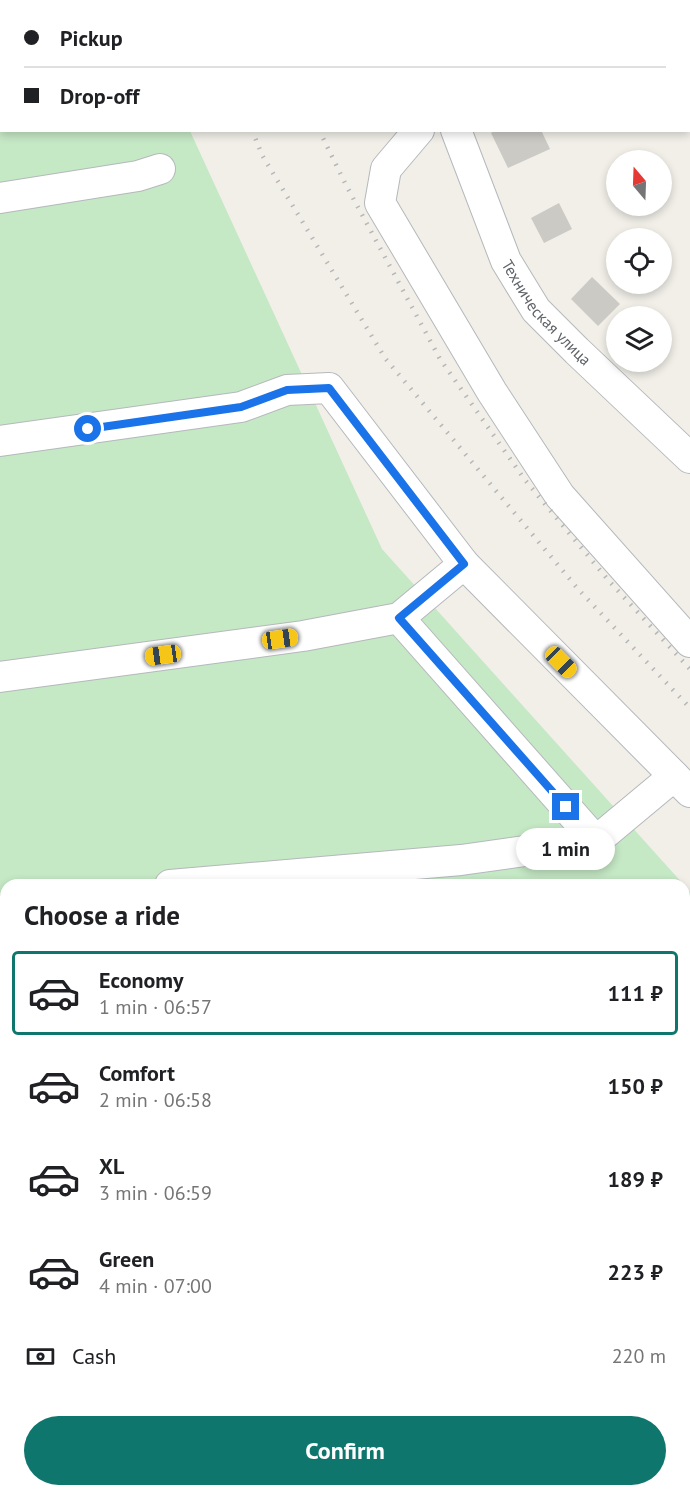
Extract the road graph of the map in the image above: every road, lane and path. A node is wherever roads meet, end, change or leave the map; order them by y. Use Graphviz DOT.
graph roads {
  1 [pos="417,132"];
  2 [pos="457,132"];
  3 [pos="160,169"];
  4 [pos="0,198"];
  5 [pos="0,441"];
  6 [pos="690,458"];
  7 [pos="464,564"];
  8 [pos="399,618"];
  9 [pos="690,642"];
  10 [pos="0,677"];
  11 [pos="682,784"];
  12 [pos="596,841"];
  13 [pos="240,879"];
  1 -- 9 [label="street"];
  2 -- 6 [label="street, Техническая улица"];
  3 -- 4 [label="street"];
  5 -- 7 [label="street"];
  7 -- 8 [label="street"];
  7 -- 11 [label="street"];
  8 -- 10 [label="street"];
  8 -- 12 [label="street"];
  11 -- 12 [label="street"];
  12 -- 13 [label="street"];
}
